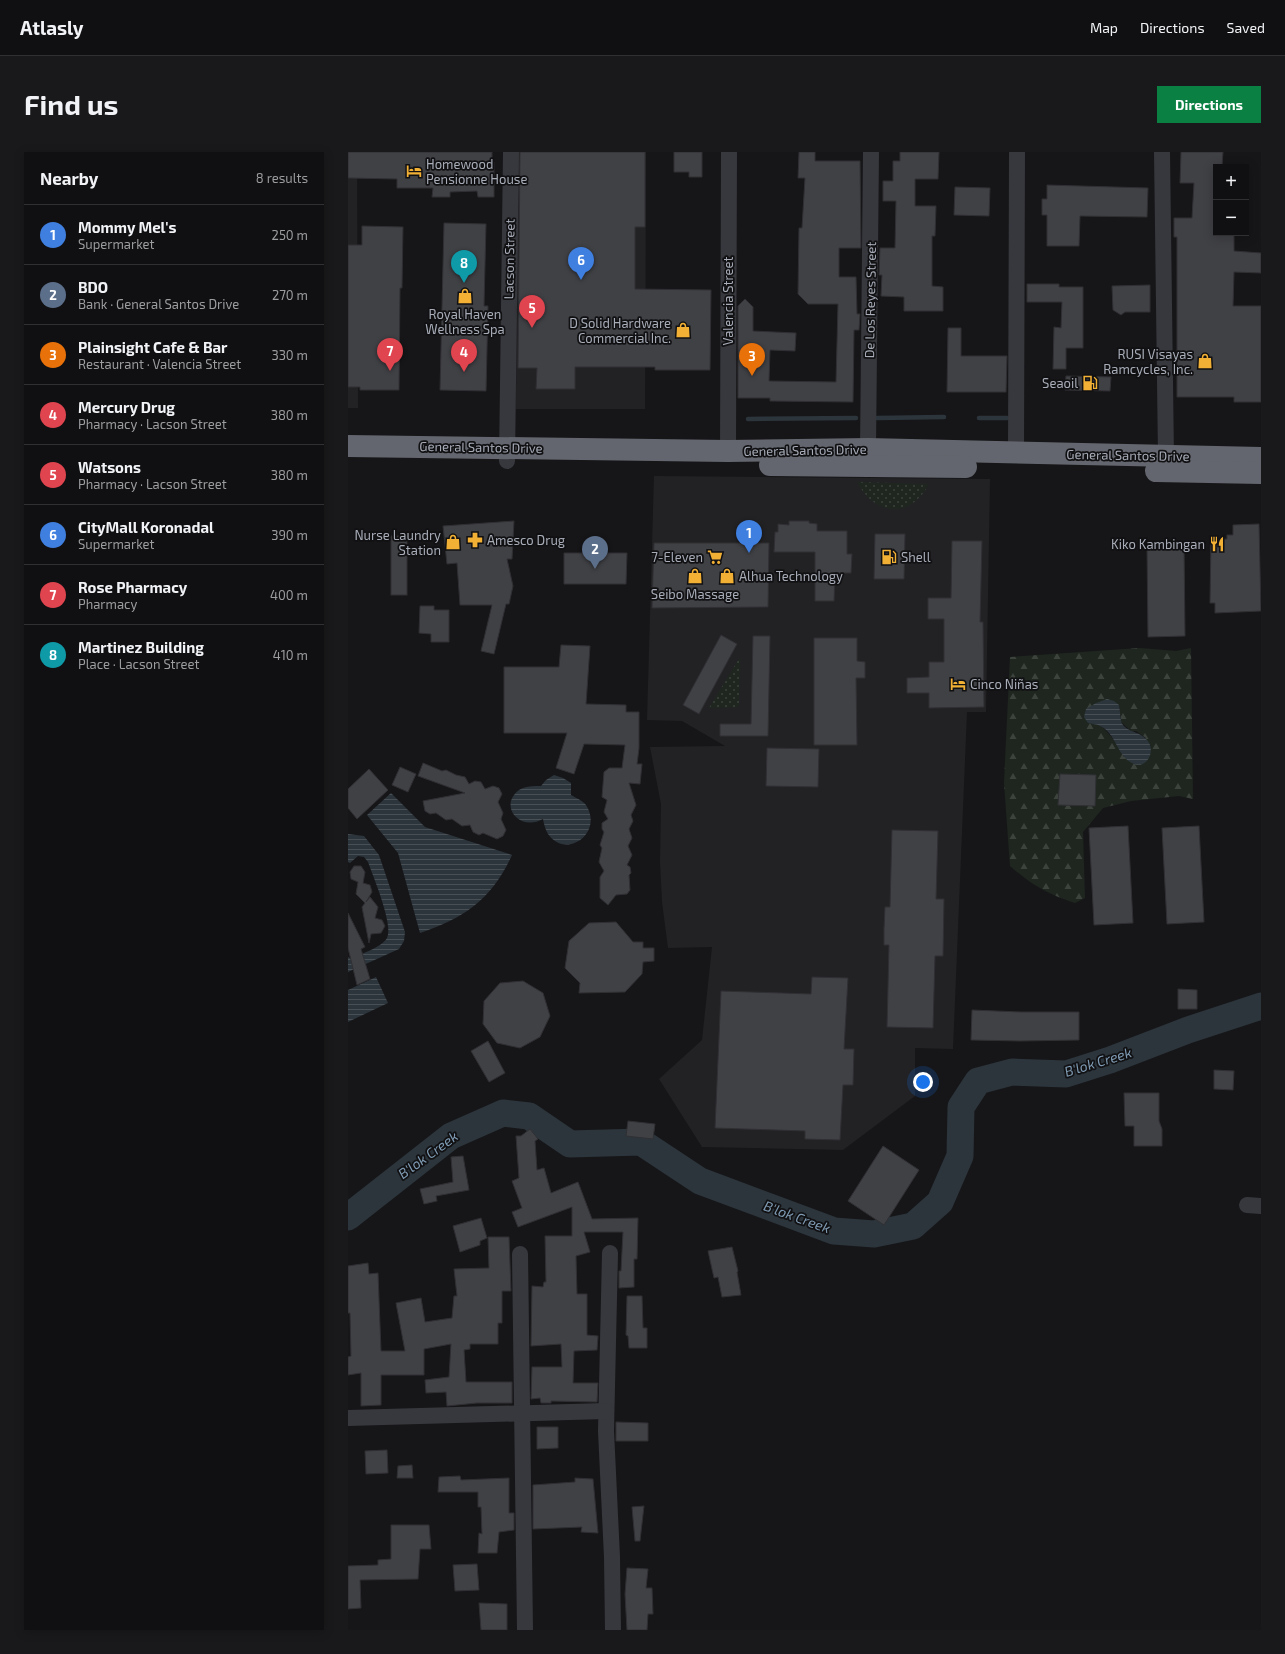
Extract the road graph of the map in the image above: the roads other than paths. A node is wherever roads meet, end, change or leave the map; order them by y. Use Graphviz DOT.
graph roads {
  1 [pos="511,152"];
  2 [pos="729,152"];
  3 [pos="871,152"];
  4 [pos="1016,152"];
  5 [pos="1162,152"];
  6 [pos="348,446"];
  7 [pos="868,449"];
  8 [pos="728,450"];
  9 [pos="1016,453"];
  10 [pos="507,454"];
  11 [pos="1166,457"];
  12 [pos="1261,458"];
  13 [pos="348,460"];
  14 [pos="1261,473"];
  15 [pos="610,1253"];
  16 [pos="520,1254"];
  17 [pos="606,1411"];
  18 [pos="522,1414"];
  19 [pos="348,1418"];
  20 [pos="525,1630"];
  21 [pos="613,1630"];
  1 -- 10 [label="street, Lacson Street"];
  2 -- 8 [label="street, Valencia Street"];
  3 -- 7 [label="street, De Los Reyes Street"];
  4 -- 9 [label="street"];
  5 -- 11 [label="street"];
  6 -- 10 [label="highway, General Santos Drive"];
  7 -- 8 [label="highway, General Santos Drive"];
  7 -- 9 [label="highway, General Santos Drive"];
  8 -- 10 [label="highway, General Santos Drive"];
  9 -- 11 [label="highway, General Santos Drive"];
  10 -- 13 [label="highway, General Santos Drive"];
  10 -- 14 [label="highway, General Santos Drive"];
  11 -- 12 [label="highway, General Santos Drive"];
  15 -- 17 [label="street"];
  16 -- 18 [label="street"];
  17 -- 18 [label="street"];
  17 -- 21 [label="street"];
  18 -- 19 [label="street"];
  18 -- 20 [label="street"];
}
